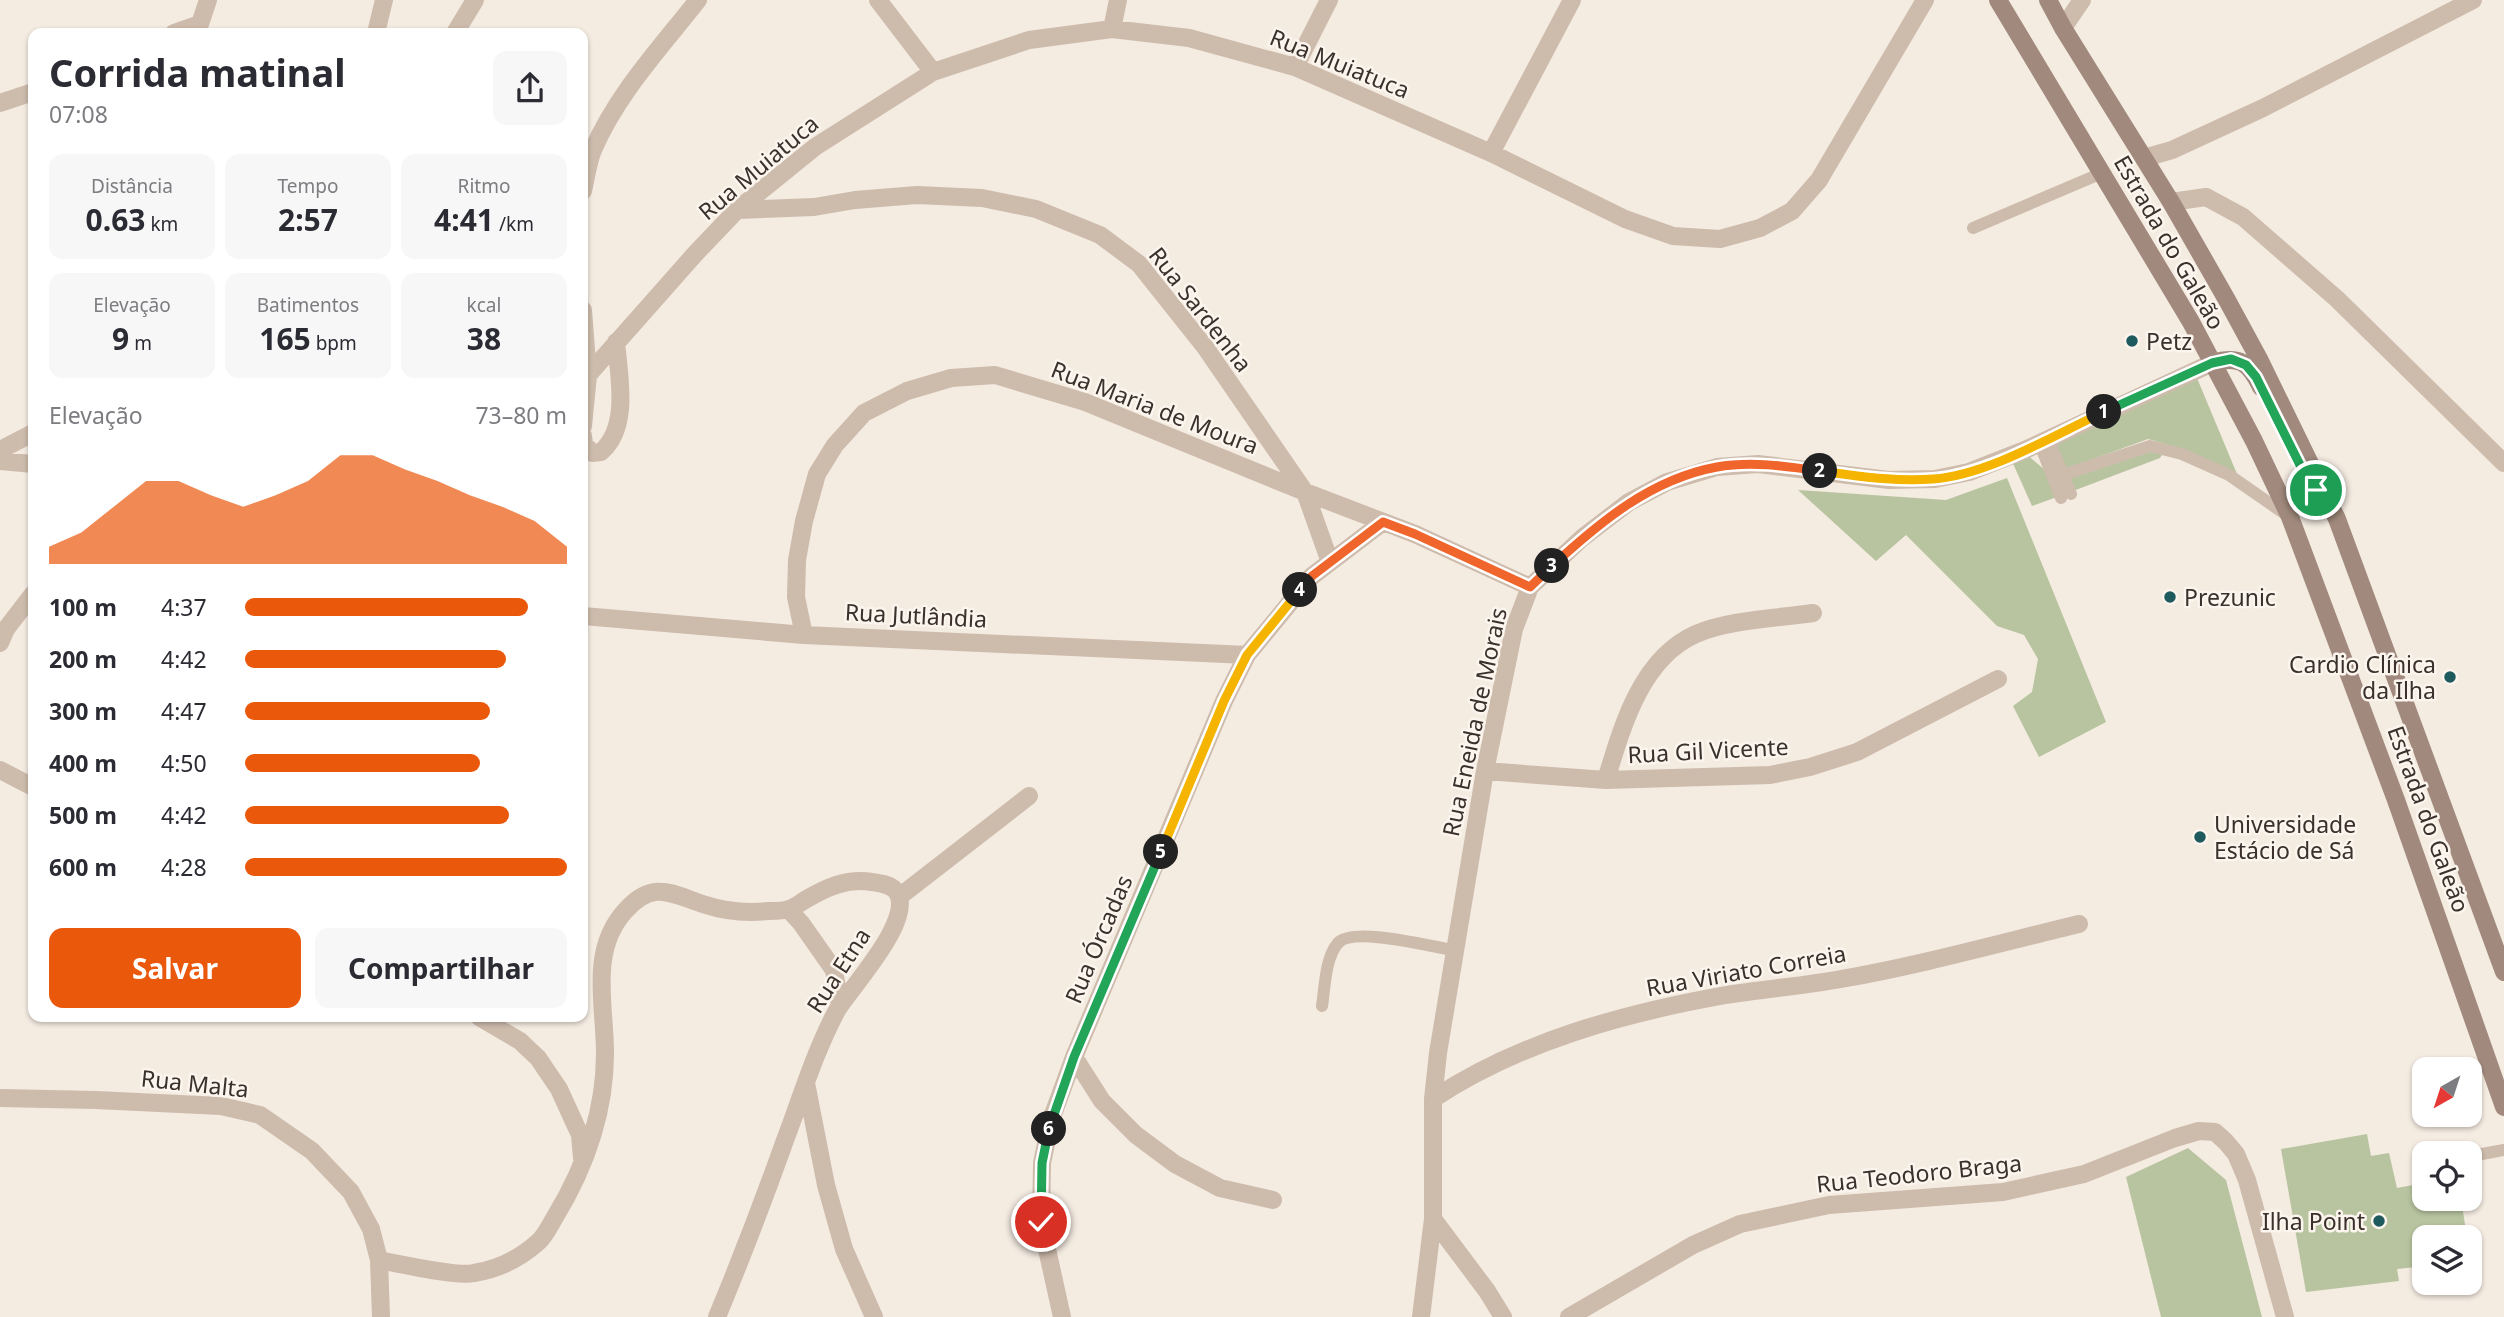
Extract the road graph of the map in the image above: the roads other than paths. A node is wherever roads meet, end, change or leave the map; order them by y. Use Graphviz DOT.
graph roads {
  1 [pos="208,0"];
  2 [pos="384,0"];
  3 [pos="475,0"];
  4 [pos="698,0"];
  5 [pos="878,0"];
  6 [pos="1118,0"];
  7 [pos="1329,0"];
  8 [pos="1572,0"];
  9 [pos="1925,0"];
  10 [pos="1998,0"];
  11 [pos="2048,0"];
  12 [pos="2082,0"];
  13 [pos="2473,0"];
  14 [pos="199,28"];
  15 [pos="377,28"];
  16 [pos="458,28"];
  17 [pos="2063,28"];
  18 [pos="1112,29"];
  19 [pos="1295,67"];
  20 [pos="933,72"];
  21 [pos="28,94"];
  22 [pos="0,103"];
  23 [pos="1491,153"];
  24 [pos="2144,158"];
  25 [pos="588,171"];
  26 [pos="2102,173"];
  27 [pos="2171,202"];
  28 [pos="737,211"];
  29 [pos="1973,228"];
  30 [pos="616,342"];
  31 [pos="2212,363"];
  32 [pos="588,375"];
  33 [pos="28,436"];
  34 [pos="2044,440"];
  35 [pos="588,448"];
  36 [pos="0,450"];
  37 [pos="0,461"];
  38 [pos="2504,463"];
  39 [pos="28,464"];
  40 [pos="2063,475"];
  41 [pos="1305,492"];
  42 [pos="2290,517"];
  43 [pos="2337,519"];
  44 [pos="1383,522"];
  45 [pos="1330,562"];
  46 [pos="1530,587"];
  47 [pos="28,600"];
  48 [pos="1813,613"];
  49 [pos="588,616"];
  50 [pos="804,635"];
  51 [pos="0,643"];
  52 [pos="1247,655"];
  53 [pos="1998,679"];
  54 [pos="0,769"];
  55 [pos="1485,771"];
  56 [pos="1606,780"];
  57 [pos="28,784"];
  58 [pos="1029,796"];
  59 [pos="899,897"];
  60 [pos="789,909"];
  61 [pos="2079,925"];
  62 [pos="1454,950"];
  63 [pos="2504,972"];
  64 [pos="840,1005"];
  65 [pos="1322,1006"];
  66 [pos="487,1022"];
  67 [pos="1074,1057"];
  68 [pos="806,1083"];
  69 [pos="0,1098"];
  70 [pos="1433,1099"];
  71 [pos="2504,1107"];
  72 [pos="2504,1150"];
  73 [pos="2482,1155"];
  74 [pos="583,1165"];
  75 [pos="1273,1200"];
  76 [pos="1433,1219"];
  77 [pos="379,1260"];
  78 [pos="381,1317"];
  79 [pos="717,1317"];
  80 [pos="874,1317"];
  81 [pos="1062,1317"];
  82 [pos="1421,1317"];
  83 [pos="1503,1317"];
  84 [pos="1570,1317"];
  85 [pos="2285,1317"];
  1 -- 14 [label="street"];
  2 -- 15 [label="street"];
  3 -- 16 [label="street"];
  4 -- 25 [label="street"];
  5 -- 20 [label="street"];
  6 -- 18 [label="street"];
  7 -- 19 [label="street"];
  8 -- 23 [label="street"];
  9 -- 23 [label="street, Rua Muiatuca"];
  10 -- 26 [label="main road, Estrada do Galeão"];
  11 -- 17 [label="main road, Estrada do Galeão"];
  12 -- 17 [label="street"];
  13 -- 24 [label="street"];
  17 -- 24 [label="main road, Estrada do Galeão"];
  18 -- 19 [label="street, Rua Muiatuca"];
  18 -- 20 [label="street, Rua Muiatuca"];
  19 -- 23 [label="street, Rua Muiatuca"];
  20 -- 28 [label="street, Rua Muiatuca"];
  21 -- 22 [label="street"];
  24 -- 27 [label="main road, Estrada do Galeão"];
  26 -- 29 [label="lane"];
  26 -- 31 [label="main road, Estrada do Galeão"];
  27 -- 38 [label="street"];
  27 -- 43 [label="main road, Estrada do Galeão"];
  28 -- 30 [label="street, Rua Muiatuca"];
  28 -- 41 [label="street, Rua Sardenha"];
  30 -- 32 [label="street, Rua Muiatuca"];
  30 -- 35 [label="street"];
  31 -- 34 [label="street, Rua Eneida de Morais"];
  31 -- 42 [label="main road, Estrada do Galeão"];
  31 -- 43 [label="main road"];
  33 -- 36 [label="street"];
  34 -- 40 [label="lane"];
  34 -- 40 [label="lane"];
  34 -- 46 [label="street, Rua Eneida de Morais"];
  37 -- 39 [label="street"];
  40 -- 42 [label="lane"];
  41 -- 44 [label="street, Rua Maria de Moura"];
  41 -- 45 [label="street, Rua Sardenha"];
  41 -- 50 [label="street, Rua Maria de Moura"];
  42 -- 71 [label="main road, Estrada do Galeão"];
  43 -- 63 [label="main road, Estrada do Galeão"];
  44 -- 45 [label="street, Rua Órcadas"];
  44 -- 46 [label="street, Rua Maria de Moura"];
  45 -- 52 [label="street, Rua Órcadas"];
  46 -- 55 [label="street, Rua Eneida de Morais"];
  47 -- 51 [label="street"];
  48 -- 56 [label="street"];
  49 -- 50 [label="street, Rua Jutlândia"];
  50 -- 52 [label="street, Rua Jutlândia"];
  52 -- 67 [label="street, Rua Órcadas"];
  53 -- 56 [label="street, Rua Gil Vicente"];
  54 -- 57 [label="street"];
  55 -- 56 [label="street, Rua Gil Vicente"];
  55 -- 62 [label="street, Rua Eneida de Morais"];
  58 -- 59 [label="street"];
  59 -- 60 [label="street"];
  59 -- 64 [label="street, Rua Etna"];
  60 -- 64 [label="street"];
  60 -- 74 [label="street"];
  61 -- 70 [label="street, Rua Viriato Correia"];
  62 -- 65 [label="lane"];
  62 -- 70 [label="street, Rua Eneida de Morais"];
  64 -- 68 [label="street, Rua Etna"];
  66 -- 74 [label="street"];
  67 -- 75 [label="street"];
  67 -- 81 [label="street, Rua Órcadas"];
  68 -- 79 [label="street, Rua Etna"];
  68 -- 80 [label="street"];
  69 -- 77 [label="street, Rua Malta"];
  70 -- 76 [label="street, Rua Eneida de Morais"];
  72 -- 73 [label="lane"];
  74 -- 77 [label="street"];
  76 -- 82 [label="street, Rua Eneida de Morais"];
  76 -- 83 [label="street"];
  77 -- 78 [label="street, Rua Malta"];
  84 -- 85 [label="street, Rua Teodoro Braga"];
}
